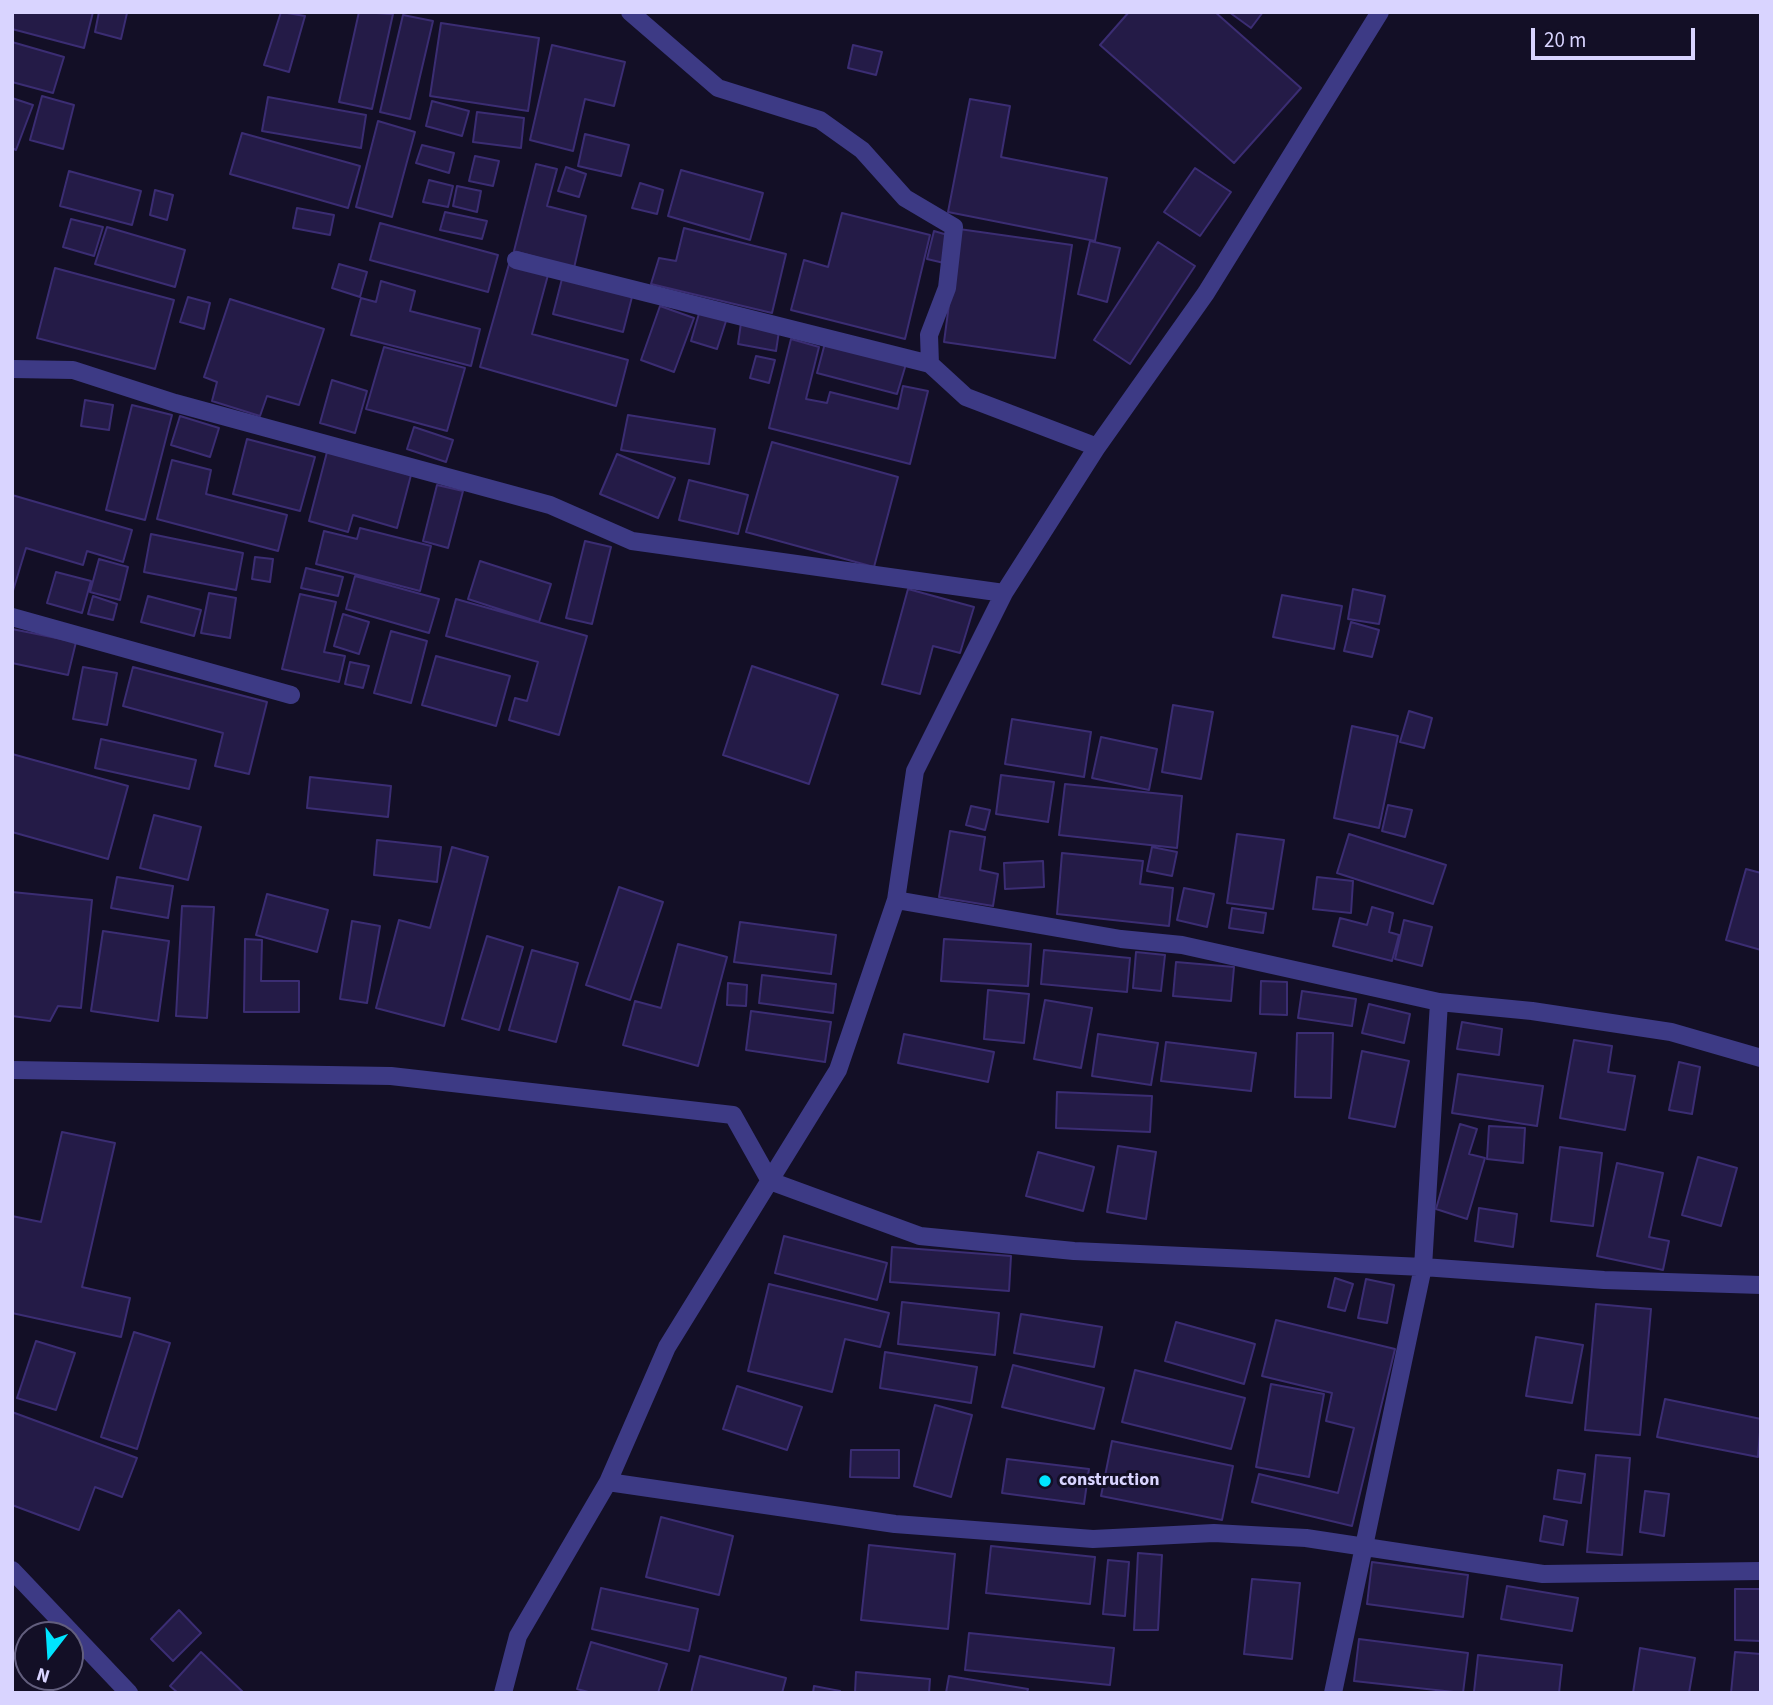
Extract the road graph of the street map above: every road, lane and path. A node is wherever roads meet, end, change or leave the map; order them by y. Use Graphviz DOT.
graph roads {
  1 [pos="630,12"];
  2 [pos="1380,12"];
  3 [pos="516,260"];
  4 [pos="930,363"];
  5 [pos="12,369"];
  6 [pos="1097,447"];
  7 [pos="1004,593"];
  8 [pos="12,617"];
  9 [pos="291,695"];
  10 [pos="896,900"];
  11 [pos="1439,1002"];
  12 [pos="1761,1058"];
  13 [pos="12,1070"];
  14 [pos="770,1181"];
  15 [pos="1423,1267"];
  16 [pos="1761,1285"];
  17 [pos="608,1482"];
  18 [pos="1364,1546"];
  19 [pos="12,1570"];
  20 [pos="1761,1571"];
  21 [pos="129,1693"];
  22 [pos="503,1693"];
  23 [pos="1333,1693"];
  1 -- 4 [label="street"];
  2 -- 6 [label="street"];
  3 -- 4 [label="street"];
  4 -- 6 [label="street"];
  5 -- 7 [label="street"];
  6 -- 7 [label="street"];
  7 -- 10 [label="street"];
  8 -- 9 [label="street"];
  10 -- 11 [label="street"];
  10 -- 14 [label="street"];
  11 -- 12 [label="street"];
  11 -- 15 [label="street"];
  13 -- 14 [label="street"];
  14 -- 15 [label="street"];
  14 -- 17 [label="street"];
  15 -- 16 [label="street"];
  15 -- 18 [label="street"];
  17 -- 18 [label="street"];
  17 -- 22 [label="street"];
  18 -- 20 [label="street"];
  18 -- 23 [label="street"];
  19 -- 21 [label="street"];
}
